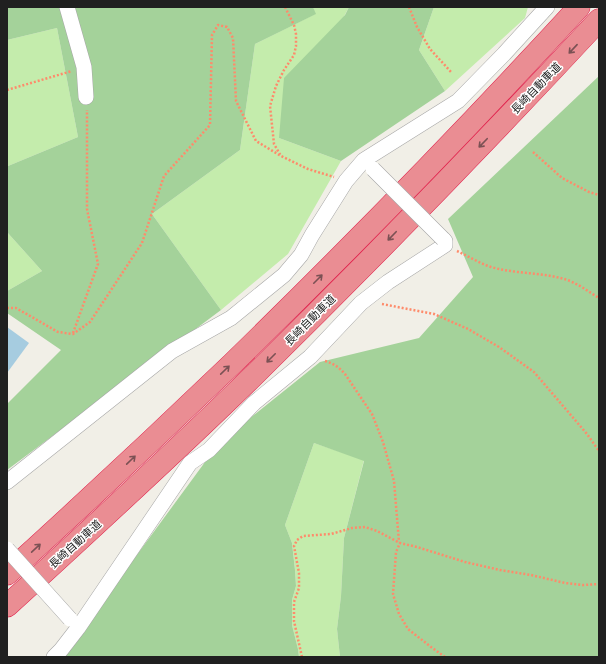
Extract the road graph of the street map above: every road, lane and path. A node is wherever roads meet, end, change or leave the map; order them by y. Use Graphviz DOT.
graph roads {
  1 [pos="67,7"];
  2 [pos="285,7"];
  3 [pos="410,7"];
  4 [pos="547,7"];
  5 [pos="579,7"];
  6 [pos="599,20"];
  7 [pos="84,67"];
  8 [pos="452,73"];
  9 [pos="7,90"];
  10 [pos="86,97"];
  11 [pos="533,152"];
  12 [pos="281,156"];
  13 [pos="368,165"];
  14 [pos="346,181"];
  15 [pos="599,195"];
  16 [pos="444,242"];
  17 [pos="599,298"];
  18 [pos="361,303"];
  19 [pos="7,308"];
  20 [pos="73,334"];
  21 [pos="310,357"];
  22 [pos="599,451"];
  23 [pos="7,482"];
  24 [pos="400,543"];
  25 [pos="7,550"];
  26 [pos="7,574"];
  27 [pos="599,584"];
  28 [pos="7,606"];
  29 [pos="74,624"];
  30 [pos="54,657"];
  31 [pos="302,657"];
  32 [pos="445,657"];
  1 -- 7 [label="street"];
  2 -- 12 [label="path"];
  3 -- 8 [label="path"];
  4 -- 13 [label="street"];
  26 -- 5 [label="highway, one-way"];
  6 -- 28 [label="highway, 長崎自動車道, one-way"];
  7 -- 9 [label="path"];
  7 -- 10 [label="street"];
  10 -- 20 [label="path"];
  11 -- 15 [label="path"];
  12 -- 14 [label="path"];
  12 -- 20 [label="path"];
  13 -- 14 [label="street"];
  13 -- 16 [label="street, bridge"];
  14 -- 23 [label="street"];
  16 -- 17 [label="path"];
  16 -- 18 [label="street"];
  18 -- 21 [label="street"];
  18 -- 22 [label="path"];
  19 -- 20 [label="path"];
  21 -- 24 [label="path"];
  21 -- 29 [label="street"];
  24 -- 27 [label="path"];
  24 -- 31 [label="path"];
  24 -- 32 [label="path"];
  25 -- 29 [label="street, bridge"];
  29 -- 30 [label="street"];
}
